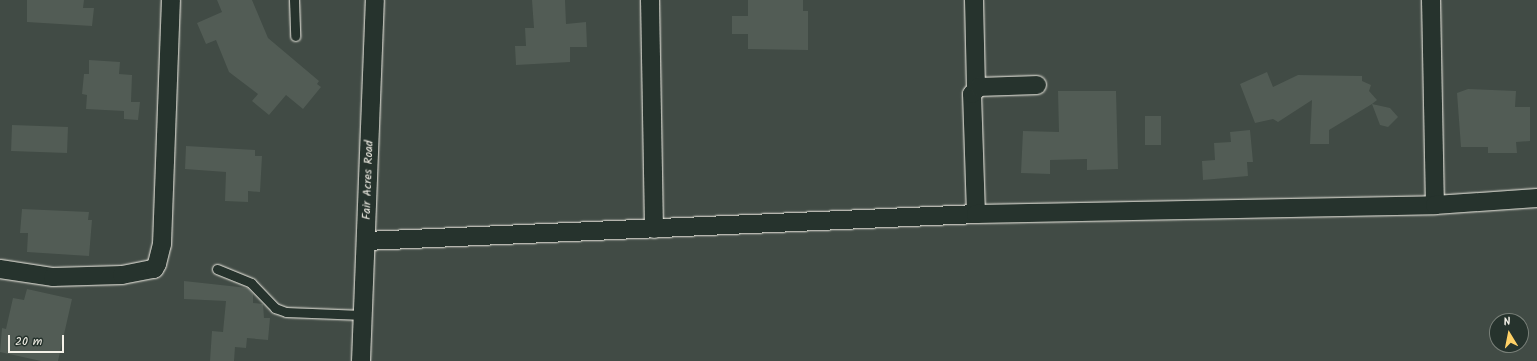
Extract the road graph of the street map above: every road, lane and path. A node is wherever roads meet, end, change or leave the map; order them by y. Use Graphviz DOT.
graph roads {
  1 [pos="171,0"];
  2 [pos="294,0"];
  3 [pos="375,0"];
  4 [pos="650,0"];
  5 [pos="974,0"];
  6 [pos="1431,0"];
  7 [pos="295,36"];
  8 [pos="1037,85"];
  9 [pos="976,89"];
  10 [pos="1537,198"];
  11 [pos="1435,205"];
  12 [pos="976,214"];
  13 [pos="654,229"];
  14 [pos="366,241"];
  15 [pos="0,269"];
  16 [pos="217,269"];
  17 [pos="363,315"];
  18 [pos="361,361"];
  1 -- 15 [label="street"];
  2 -- 7 [label="lane"];
  3 -- 14 [label="street, Fair Acres Road"];
  4 -- 13 [label="street"];
  5 -- 9 [label="street"];
  6 -- 11 [label="street"];
  8 -- 9 [label="street"];
  9 -- 12 [label="street"];
  10 -- 11 [label="street"];
  11 -- 12 [label="street"];
  12 -- 13 [label="street"];
  13 -- 14 [label="street"];
  14 -- 17 [label="street, Fair Acres Road"];
  16 -- 17 [label="lane"];
  17 -- 18 [label="street, Fair Acres Road"];
}
